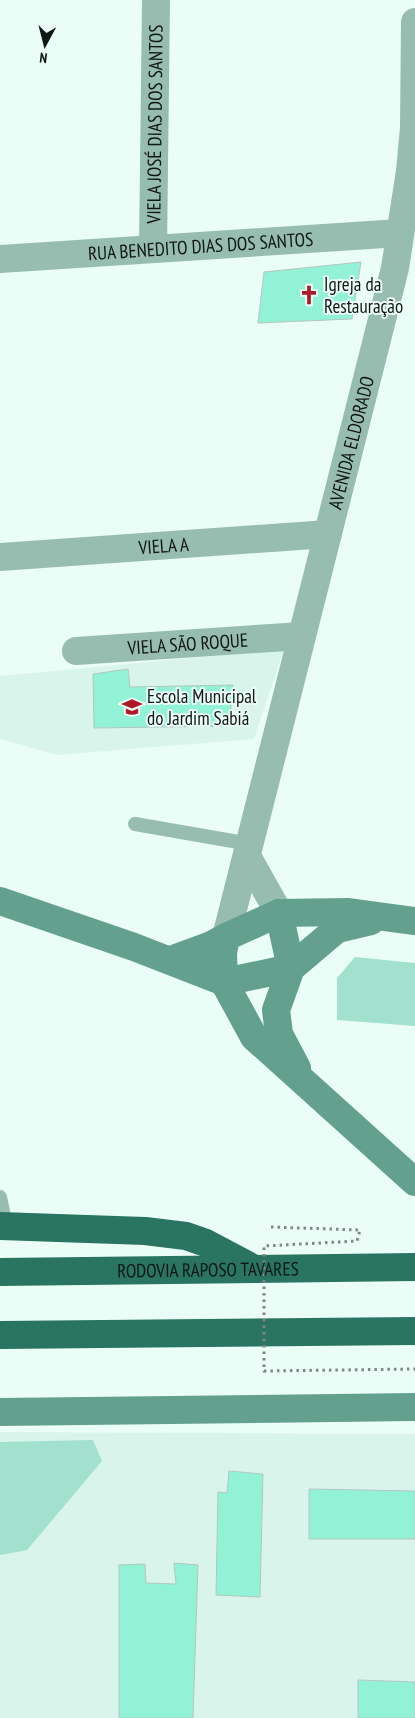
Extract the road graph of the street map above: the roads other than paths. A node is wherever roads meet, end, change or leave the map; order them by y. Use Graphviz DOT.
graph roads {
  1 [pos="156,0"];
  2 [pos="415,22"];
  3 [pos="414,127"];
  4 [pos="400,233"];
  5 [pos="153,249"];
  6 [pos="0,259"];
  7 [pos="328,534"];
  8 [pos="0,557"];
  9 [pos="301,636"];
  10 [pos="76,651"];
  11 [pos="135,824"];
  12 [pos="249,850"];
  13 [pos="0,901"];
  14 [pos="279,913"];
  15 [pos="385,917"];
  16 [pos="415,921"];
  17 [pos="226,937"];
  18 [pos="171,960"];
  19 [pos="290,968"];
  20 [pos="224,982"];
  21 [pos="307,1084"];
  22 [pos="414,1183"];
  23 [pos="0,1197"];
  24 [pos="3,1226"];
  25 [pos="415,1253"];
  26 [pos="372,1266"];
  27 [pos="415,1267"];
  28 [pos="254,1269"];
  29 [pos="0,1272"];
  30 [pos="415,1331"];
  31 [pos="0,1335"];
  32 [pos="415,1407"];
  33 [pos="0,1412"];
  1 -- 5 [label="street, VIELA JOSÉ DIAS DOS SANTOS"];
  2 -- 3 [label="street, AVENIDA ELDORADO"];
  3 -- 4 [label="street, AVENIDA ELDORADO"];
  4 -- 5 [label="street, RUA BENEDITO DIAS DOS SANTOS"];
  4 -- 7 [label="street, AVENIDA ELDORADO"];
  5 -- 6 [label="street, RUA BENEDITO DIAS DOS SANTOS"];
  7 -- 8 [label="street, VIELA A"];
  7 -- 9 [label="street, AVENIDA ELDORADO"];
  9 -- 10 [label="street, VIELA SÃO ROQUE"];
  9 -- 12 [label="street, AVENIDA ELDORADO"];
  11 -- 12 [label="lane"];
  12 -- 14 [label="street"];
  12 -- 17 [label="street, AVENIDA ELDORADO"];
  13 -- 18 [label="main road"];
  14 -- 15 [label="main road"];
  14 -- 17 [label="main road"];
  14 -- 19 [label="main road"];
  15 -- 16 [label="main road"];
  15 -- 19 [label="main road"];
  17 -- 18 [label="main road"];
  17 -- 20 [label="main road"];
  18 -- 20 [label="main road"];
  19 -- 20 [label="main road"];
  19 -- 21 [label="main road"];
  20 -- 21 [label="main road"];
  21 -- 22 [label="main road"];
  23 -- 24 [label="lane"];
  24 -- 28 [label="highway"];
  25 -- 26 [label="main road"];
  26 -- 27 [label="highway, RODOVIA RAPOSO TAVARES"];
  26 -- 28 [label="highway, RODOVIA RAPOSO TAVARES"];
  28 -- 29 [label="highway, RODOVIA RAPOSO TAVARES"];
  30 -- 31 [label="highway"];
  32 -- 33 [label="main road"];
}
